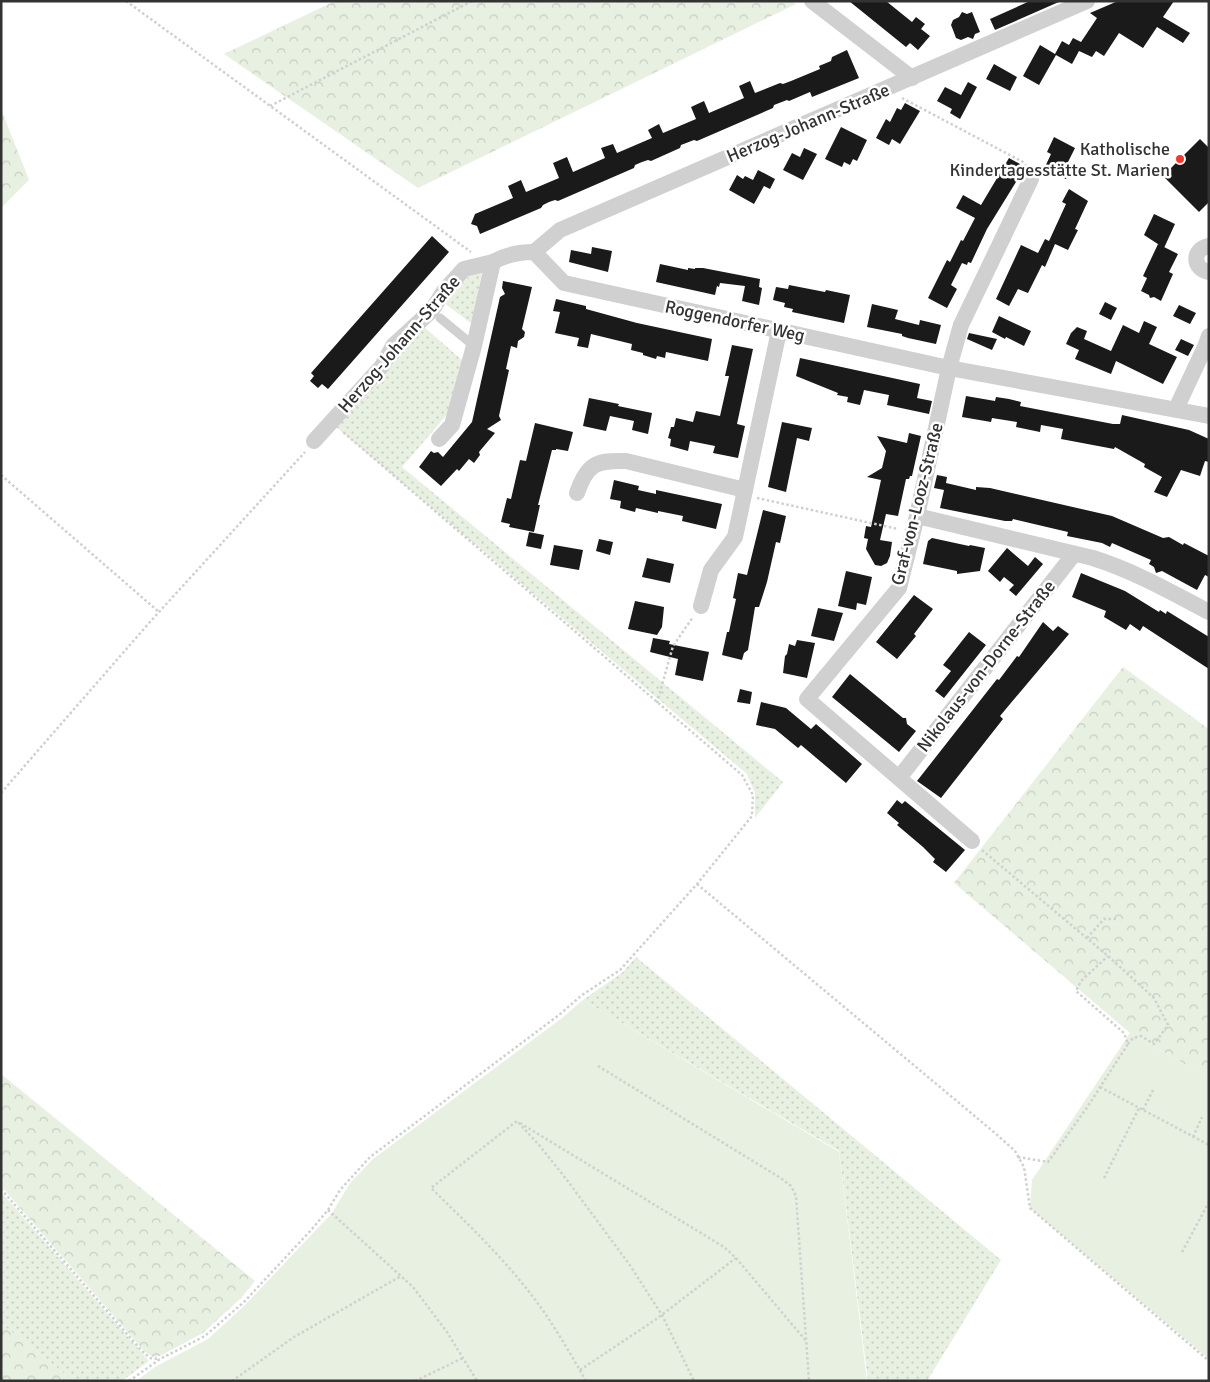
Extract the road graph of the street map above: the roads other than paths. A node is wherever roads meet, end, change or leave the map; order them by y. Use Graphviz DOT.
graph roads {
  1 [pos="812,1"];
  2 [pos="1087,1"];
  3 [pos="912,78"];
  4 [pos="1031,178"];
  5 [pos="1209,246"];
  6 [pos="534,252"];
  7 [pos="490,263"];
  8 [pos="1209,272"];
  9 [pos="440,318"];
  10 [pos="779,331"];
  11 [pos="1209,336"];
  12 [pos="474,346"];
  13 [pos="949,368"];
  14 [pos="1176,410"];
  15 [pos="1209,416"];
  16 [pos="439,439"];
  17 [pos="314,441"];
  18 [pos="744,492"];
  19 [pos="577,493"];
  20 [pos="917,516"];
  21 [pos="1074,554"];
  22 [pos="701,606"];
  23 [pos="1209,612"];
  24 [pos="899,778"];
  25 [pos="972,841"];
  1 -- 3 [label="street"];
  2 -- 3 [label="street, Herzog-Johann-Straße"];
  3 -- 6 [label="street, Herzog-Johann-Straße"];
  4 -- 13 [label="street, Graf-von-Looz-Straße"];
  5 -- 8 [label="street"];
  6 -- 7 [label="street"];
  6 -- 10 [label="street, Roggendorfer Weg"];
  7 -- 12 [label="street"];
  7 -- 17 [label="street, Herzog-Johann-Straße"];
  9 -- 12 [label="lane"];
  10 -- 13 [label="street, Roggendorfer Weg"];
  10 -- 18 [label="street"];
  11 -- 14 [label="street"];
  12 -- 16 [label="street"];
  13 -- 14 [label="street, Roggendorfer Weg"];
  13 -- 20 [label="street, Graf-von-Looz-Straße"];
  14 -- 15 [label="street, Roggendorfer Weg"];
  18 -- 19 [label="street"];
  18 -- 22 [label="street"];
  20 -- 21 [label="street"];
  20 -- 24 [label="street, Graf-von-Looz-Straße"];
  21 -- 23 [label="street"];
  21 -- 24 [label="street, Nikolaus-von-Dorne-Straße"];
  24 -- 25 [label="street"];
}
